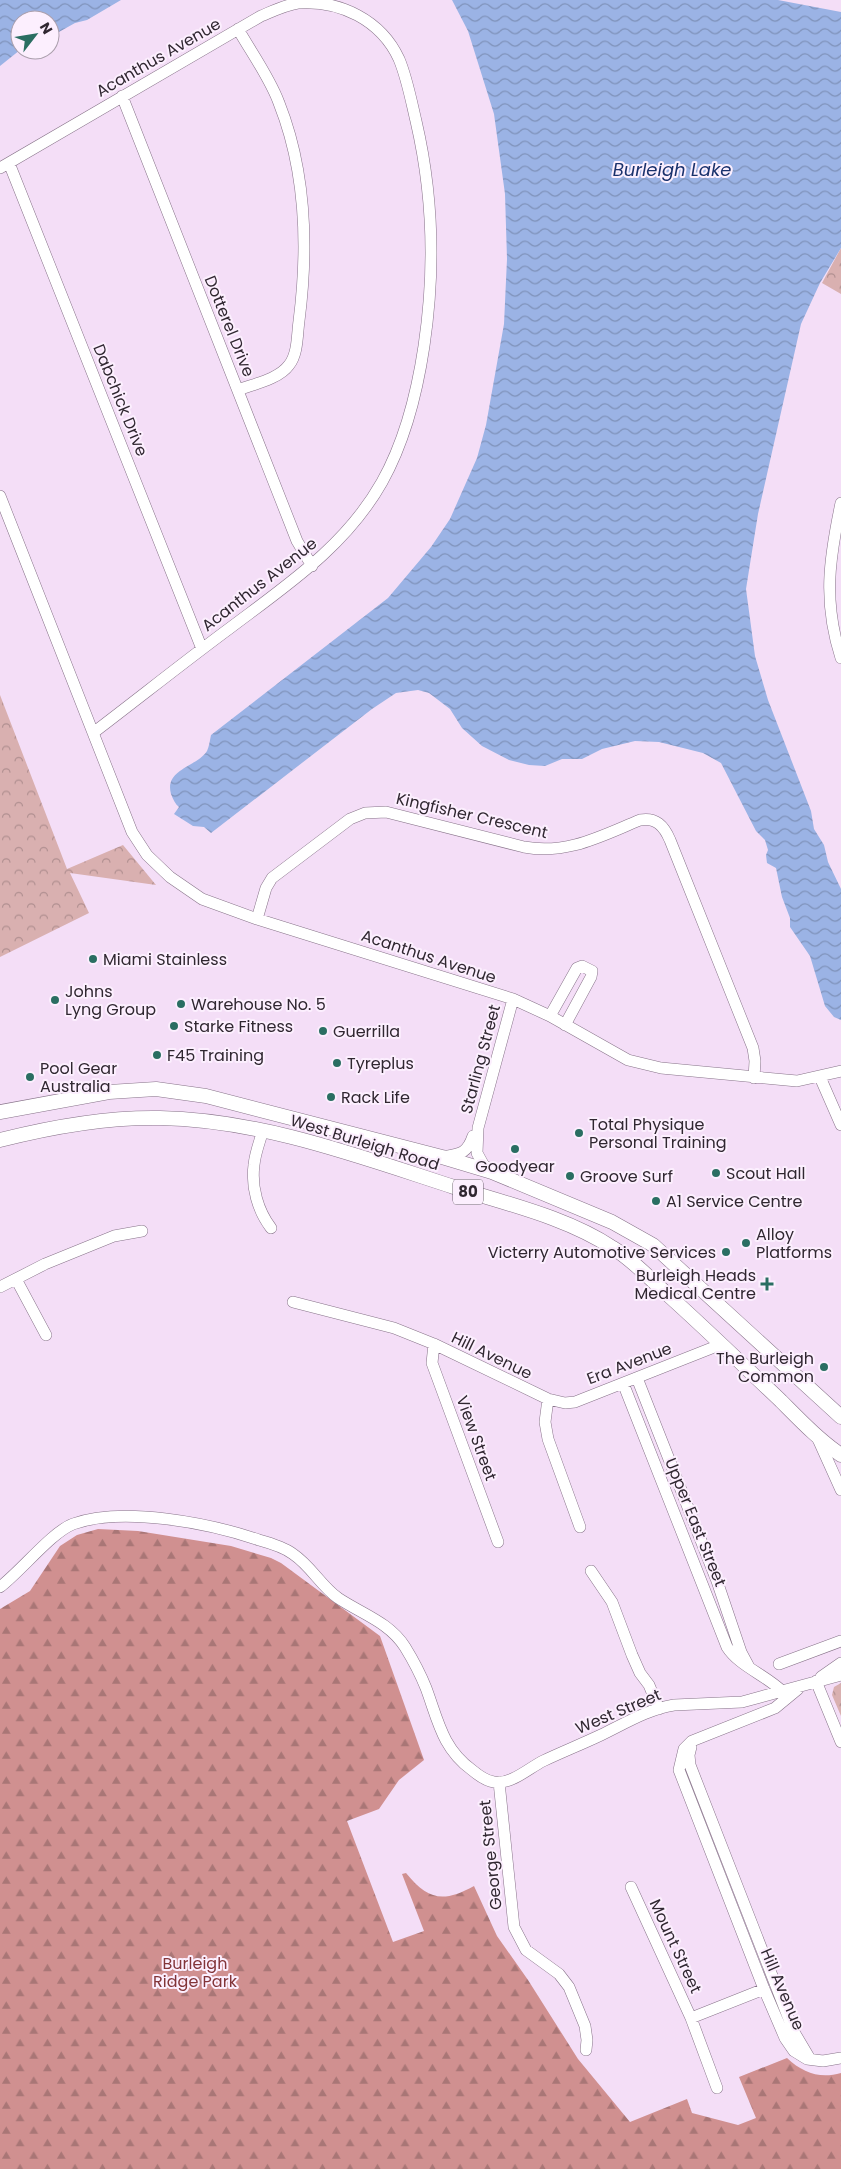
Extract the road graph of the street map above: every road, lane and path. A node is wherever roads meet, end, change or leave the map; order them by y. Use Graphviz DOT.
graph roads {
  1 [pos="238,29"];
  2 [pos="122,96"];
  3 [pos="5,165"];
  4 [pos="238,390"];
  5 [pos="0,496"];
  6 [pos="841,503"];
  7 [pos="837,548"];
  8 [pos="312,566"];
  9 [pos="202,649"];
  10 [pos="841,658"];
  11 [pos="93,732"];
  12 [pos="257,918"];
  13 [pos="513,1000"];
  14 [pos="550,1016"];
  15 [pos="566,1025"];
  16 [pos="841,1071"];
  17 [pos="820,1077"];
  18 [pos="754,1078"];
  19 [pos="0,1112"];
  20 [pos="841,1125"];
  21 [pos="478,1128"];
  22 [pos="263,1130"];
  23 [pos="0,1140"];
  24 [pos="442,1157"];
  25 [pos="492,1172"];
  26 [pos="271,1228"];
  27 [pos="142,1232"];
  28 [pos="16,1279"];
  29 [pos="0,1287"];
  30 [pos="293,1302"];
  31 [pos="46,1335"];
  32 [pos="434,1344"];
  33 [pos="722,1344"];
  34 [pos="779,1360"];
  35 [pos="636,1378"];
  36 [pos="623,1383"];
  37 [pos="548,1399"];
  38 [pos="841,1417"];
  39 [pos="841,1428"];
  40 [pos="816,1435"];
  41 [pos="841,1455"];
  42 [pos="841,1490"];
  43 [pos="580,1527"];
  44 [pos="498,1542"];
  45 [pos="592,1571"];
  46 [pos="0,1586"];
  47 [pos="841,1641"];
  48 [pos="779,1664"];
  49 [pos="748,1666"];
  50 [pos="841,1666"];
  51 [pos="816,1681"];
  52 [pos="799,1688"];
  53 [pos="783,1692"];
  54 [pos="659,1709"];
  55 [pos="702,1737"];
  56 [pos="841,1742"];
  57 [pos="499,1782"];
  58 [pos="631,1887"];
  59 [pos="764,1990"];
  60 [pos="691,2018"];
  61 [pos="586,2050"];
  62 [pos="841,2058"];
  63 [pos="812,2060"];
  64 [pos="717,2088"];
  1 -- 2 [label="street, Acanthus Avenue"];
  1 -- 4 [label="street"];
  1 -- 8 [label="street, Acanthus Avenue"];
  2 -- 3 [label="street, Acanthus Avenue"];
  2 -- 4 [label="street, Dotterel Drive"];
  3 -- 9 [label="street, Dabchick Drive"];
  4 -- 8 [label="street, Dotterel Drive"];
  5 -- 11 [label="street, Acanthus Avenue"];
  6 -- 7 [label="street"];
  7 -- 10 [label="street"];
  8 -- 9 [label="street, Acanthus Avenue"];
  9 -- 11 [label="street, Acanthus Avenue"];
  11 -- 12 [label="street, Acanthus Avenue"];
  12 -- 13 [label="street, Acanthus Avenue"];
  12 -- 18 [label="street, Kingfisher Crescent"];
  13 -- 14 [label="street, Acanthus Avenue"];
  13 -- 21 [label="street, Starling Street"];
  14 -- 15 [label="street, Acanthus Avenue"];
  14 -- 15 [label="street"];
  15 -- 18 [label="street, Acanthus Avenue"];
  16 -- 17 [label="street, Acanthus Avenue"];
  17 -- 18 [label="street, Acanthus Avenue"];
  17 -- 20 [label="street"];
  19 -- 24 [label="main road, West Burleigh Road / 80"];
  21 -- 24 [label="street, Starling Street"];
  21 -- 25 [label="street, Starling Street"];
  22 -- 23 [label="main road, West Burleigh Road / 80"];
  22 -- 26 [label="street"];
  22 -- 33 [label="main road, West Burleigh Road / 80"];
  24 -- 25 [label="main road, West Burleigh Road / 80"];
  25 -- 34 [label="main road, West Burleigh Road / 80"];
  27 -- 28 [label="street"];
  28 -- 29 [label="street"];
  28 -- 31 [label="street"];
  30 -- 32 [label="street, Hill Avenue"];
  32 -- 37 [label="street, Hill Avenue"];
  32 -- 44 [label="street, View Street"];
  33 -- 35 [label="street, Era Avenue"];
  33 -- 40 [label="main road, West Burleigh Road / 80"];
  34 -- 38 [label="main road, West Burleigh Road / 80"];
  34 -- 39 [label="main road"];
  35 -- 36 [label="street, Era Avenue"];
  35 -- 49 [label="street, Upper East Street"];
  36 -- 37 [label="street, Era Avenue"];
  36 -- 49 [label="street, Upper East Street"];
  37 -- 43 [label="street"];
  40 -- 41 [label="main road, West Burleigh Road / 80"];
  40 -- 42 [label="street"];
  45 -- 54 [label="street"];
  46 -- 57 [label="street, George Street"];
  47 -- 48 [label="street"];
  49 -- 53 [label="street, Upper East Street"];
  50 -- 51 [label="street, West Street"];
  51 -- 52 [label="street, West Street"];
  51 -- 56 [label="street"];
  52 -- 53 [label="street, West Street"];
  52 -- 55 [label="street, Hill Avenue"];
  53 -- 54 [label="street, West Street"];
  54 -- 57 [label="street, West Street"];
  55 -- 59 [label="street, Hill Avenue"];
  55 -- 63 [label="street, Hill Avenue"];
  57 -- 61 [label="street, George Street"];
  58 -- 60 [label="street, Mount Street"];
  59 -- 60 [label="street, Mount Street"];
  59 -- 63 [label="street, Hill Avenue"];
  60 -- 64 [label="street, Mount Street"];
  62 -- 63 [label="street"];
}
